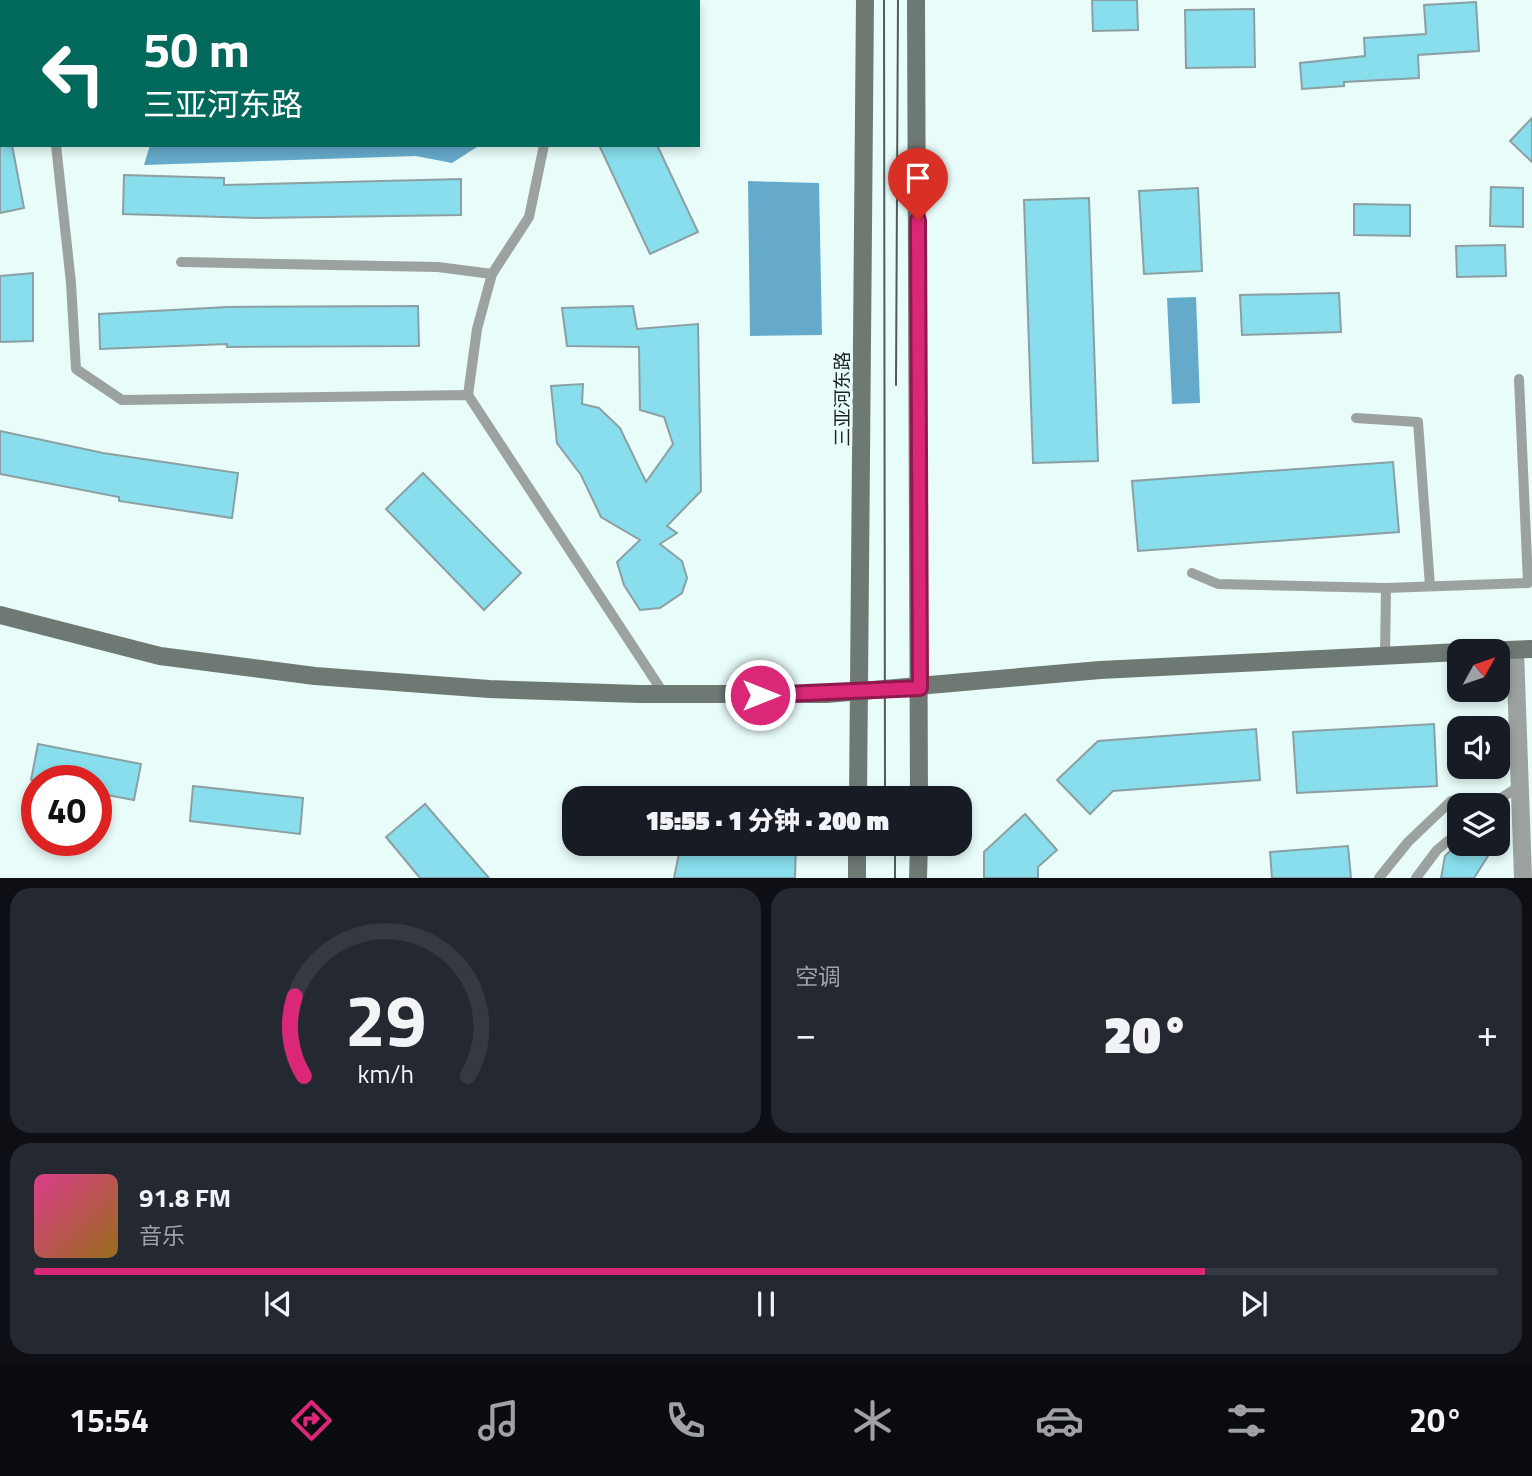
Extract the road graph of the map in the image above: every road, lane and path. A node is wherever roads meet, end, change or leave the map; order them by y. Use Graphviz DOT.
graph roads {
  1 [pos="866,0"];
  2 [pos="916,0"];
  3 [pos="56,147"];
  4 [pos="544,147"];
  5 [pos="181,262"];
  6 [pos="492,274"];
  7 [pos="1519,379"];
  8 [pos="468,395"];
  9 [pos="1356,418"];
  10 [pos="1192,573"];
  11 [pos="1430,586"];
  12 [pos="1386,588"];
  13 [pos="0,615"];
  14 [pos="1523,649"];
  15 [pos="1447,653"];
  16 [pos="1385,656"];
  17 [pos="920,688"];
  18 [pos="860,692"];
  19 [pos="664,694"];
  20 [pos="858,786"];
  21 [pos="919,786"];
  22 [pos="1520,786"];
  23 [pos="1509,793"];
  24 [pos="1447,805"];
  25 [pos="1447,842"];
  26 [pos="857,856"];
  27 [pos="919,856"];
  28 [pos="857,877"];
  29 [pos="918,877"];
  30 [pos="1379,877"];
  31 [pos="1416,877"];
  32 [pos="1523,877"];
  1 -- 18 [label="main road, 三亚河东路"];
  2 -- 17 [label="main road"];
  3 -- 8 [label="lane"];
  4 -- 6 [label="lane"];
  5 -- 6 [label="lane"];
  6 -- 8 [label="lane"];
  7 -- 11 [label="lane"];
  8 -- 19 [label="lane"];
  9 -- 11 [label="lane"];
  10 -- 12 [label="lane"];
  11 -- 12 [label="lane"];
  12 -- 16 [label="lane"];
  13 -- 19 [label="main road"];
  14 -- 22 [label="street"];
  15 -- 16 [label="main road"];
  16 -- 17 [label="main road"];
  17 -- 18 [label="main road"];
  17 -- 21 [label="main road"];
  18 -- 19 [label="main road"];
  18 -- 20 [label="main road, 三亚河东路"];
  22 -- 23 [label="lane"];
  22 -- 32 [label="street"];
  24 -- 30 [label="lane"];
  25 -- 31 [label="lane"];
  26 -- 28 [label="main road"];
  27 -- 29 [label="main road"];
}
